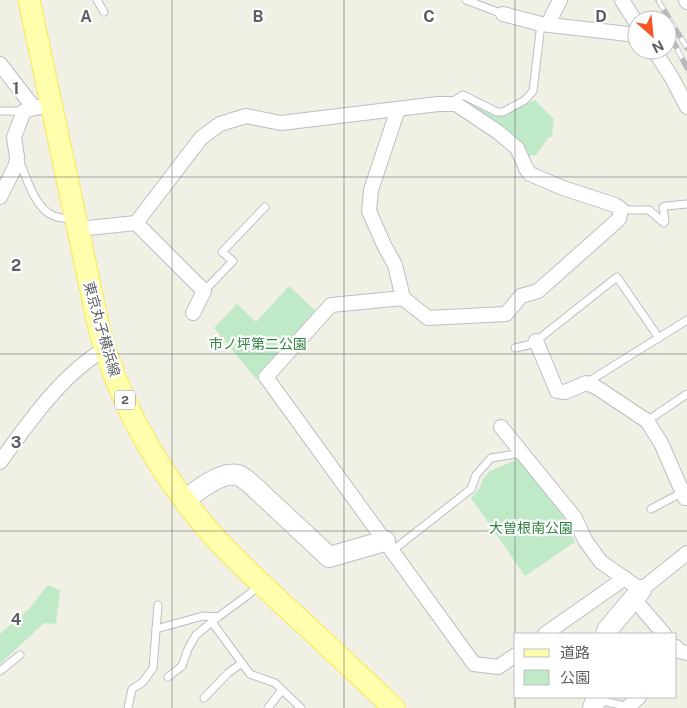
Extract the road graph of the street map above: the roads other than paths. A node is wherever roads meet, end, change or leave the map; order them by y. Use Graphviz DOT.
graph roads {
  1 [pos="29,0"];
  2 [pos="97,0"];
  3 [pos="466,0"];
  4 [pos="560,0"];
  5 [pos="104,12"];
  6 [pos="503,14"];
  7 [pos="545,24"];
  8 [pos="627,34"];
  9 [pos="660,60"];
  10 [pos="0,64"];
  11 [pos="448,104"];
  12 [pos="687,107"];
  13 [pos="36,108"];
  14 [pos="398,109"];
  15 [pos="0,111"];
  16 [pos="18,157"];
  17 [pos="0,197"];
  18 [pos="687,204"];
  19 [pos="265,207"];
  20 [pos="621,209"];
  21 [pos="136,223"];
  22 [pos="76,224"];
  23 [pos="204,291"];
  24 [pos="403,298"];
  25 [pos="193,313"];
  26 [pos="687,320"];
  27 [pos="659,338"];
  28 [pos="536,340"];
  29 [pos="515,348"];
  30 [pos="105,349"];
  31 [pos="586,384"];
  32 [pos="687,394"];
  33 [pos="647,421"];
  34 [pos="502,427"];
  35 [pos="524,453"];
  36 [pos="0,462"];
  37 [pos="685,495"];
  38 [pos="184,500"];
  39 [pos="651,509"];
  40 [pos="388,546"];
  41 [pos="687,553"];
  42 [pos="625,578"];
  43 [pos="260,583"];
  44 [pos="638,594"];
  45 [pos="158,605"];
  46 [pos="218,617"];
  47 [pos="212,622"];
  48 [pos="156,629"];
  49 [pos="546,633"];
  50 [pos="606,633"];
  51 [pos="663,633"];
  52 [pos="20,655"];
  53 [pos="514,656"];
  54 [pos="242,663"];
  55 [pos="0,671"];
  56 [pos="168,677"];
  57 [pos="282,690"];
  58 [pos="204,698"];
  59 [pos="638,698"];
  60 [pos="595,701"];
  61 [pos="275,704"];
  62 [pos="128,708"];
  63 [pos="268,708"];
  64 [pos="301,708"];
  65 [pos="394,708"];
  66 [pos="629,708"];
  1 -- 13 [label="main road, 東京丸子横浜線 / 2"];
  2 -- 5 [label="lane"];
  3 -- 6 [label="lane"];
  4 -- 7 [label="street"];
  6 -- 7 [label="street"];
  7 -- 8 [label="street"];
  7 -- 11 [label="lane"];
  9 -- 12 [label="street"];
  10 -- 13 [label="street"];
  11 -- 14 [label="street"];
  11 -- 20 [label="street"];
  13 -- 15 [label="lane"];
  13 -- 16 [label="street"];
  13 -- 22 [label="main road, 東京丸子横浜線 / 2"];
  14 -- 21 [label="street"];
  14 -- 24 [label="street"];
  16 -- 17 [label="street"];
  16 -- 22 [label="lane"];
  18 -- 20 [label="lane"];
  19 -- 23 [label="lane"];
  20 -- 24 [label="street"];
  21 -- 22 [label="street"];
  21 -- 23 [label="street"];
  22 -- 30 [label="main road, 東京丸子横浜線 / 2"];
  23 -- 25 [label="street"];
  24 -- 40 [label="street"];
  26 -- 27 [label="lane"];
  27 -- 28 [label="lane"];
  27 -- 31 [label="lane"];
  28 -- 29 [label="lane"];
  28 -- 31 [label="street"];
  30 -- 36 [label="street"];
  30 -- 38 [label="main road, 東京丸子横浜線 / 2"];
  31 -- 33 [label="street"];
  32 -- 33 [label="lane"];
  33 -- 37 [label="street"];
  34 -- 35 [label="street"];
  35 -- 40 [label="lane"];
  35 -- 42 [label="street"];
  37 -- 39 [label="lane"];
  38 -- 40 [label="street"];
  38 -- 43 [label="main road, 東京丸子横浜線 / 2"];
  40 -- 53 [label="street"];
  41 -- 44 [label="street"];
  42 -- 44 [label="street"];
  42 -- 49 [label="street"];
  43 -- 46 [label="lane"];
  43 -- 65 [label="main road, 東京丸子横浜線 / 2"];
  44 -- 50 [label="street"];
  44 -- 51 [label="street"];
  45 -- 48 [label="lane"];
  46 -- 47 [label="lane"];
  46 -- 48 [label="lane"];
  47 -- 54 [label="lane"];
  47 -- 56 [label="lane"];
  48 -- 62 [label="lane"];
  52 -- 55 [label="lane"];
  54 -- 57 [label="lane"];
  54 -- 58 [label="lane"];
  57 -- 61 [label="lane"];
  57 -- 64 [label="lane"];
  59 -- 66 [label="street"];
  60 -- 66 [label="lane"];
  61 -- 63 [label="lane"];
}
